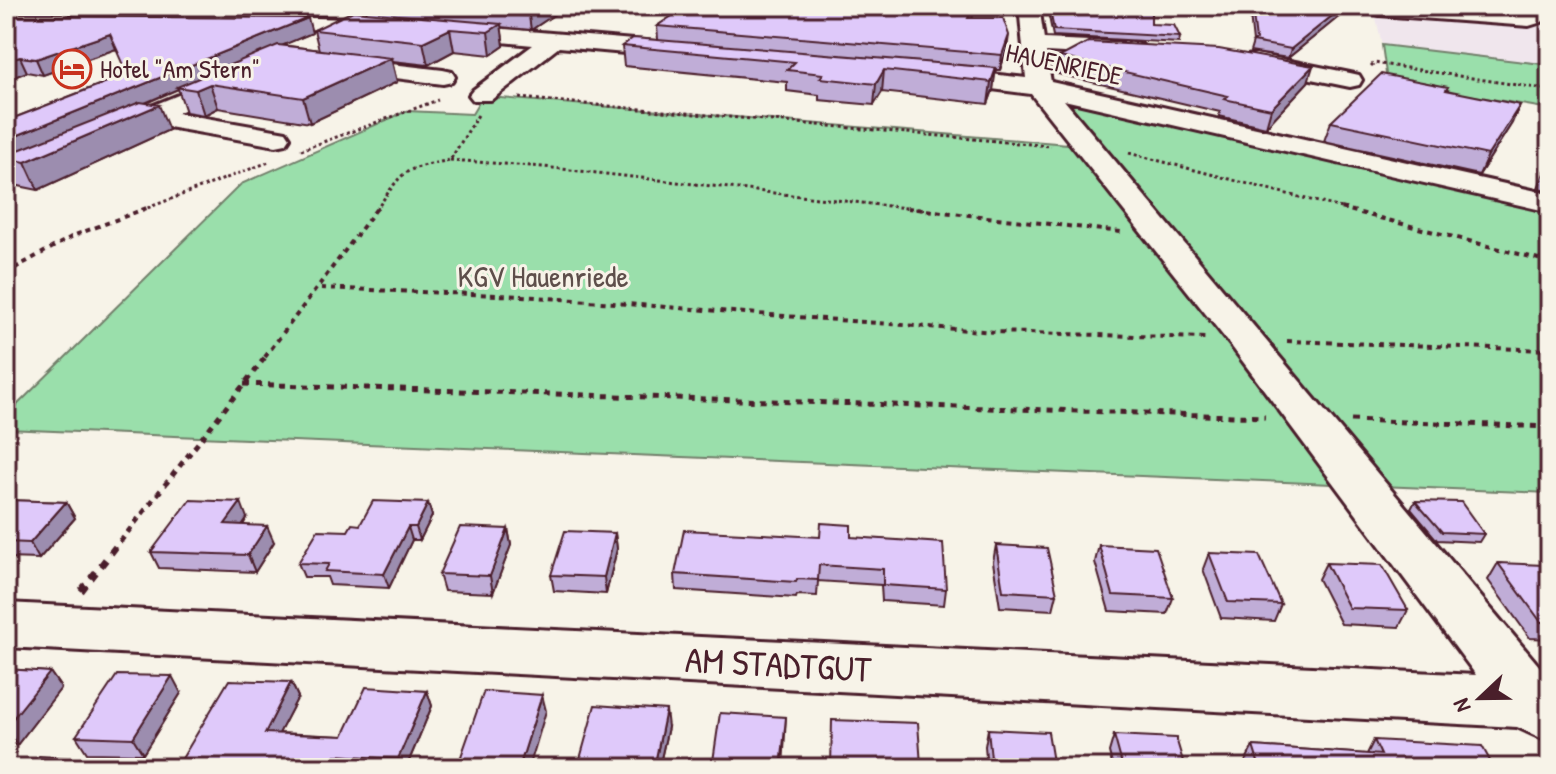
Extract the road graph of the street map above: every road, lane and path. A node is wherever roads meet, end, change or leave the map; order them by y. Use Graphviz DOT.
graph roads {
  1 [pos="1029,6"];
  2 [pos="1525,6"];
  3 [pos="1357,7"];
  4 [pos="1379,8"];
  5 [pos="528,13"];
  6 [pos="131,14"];
  7 [pos="243,17"];
  8 [pos="78,21"];
  9 [pos="6,22"];
  10 [pos="367,24"];
  11 [pos="488,34"];
  12 [pos="554,40"];
  13 [pos="6,45"];
  14 [pos="1036,45"];
  15 [pos="1158,52"];
  16 [pos="697,53"];
  17 [pos="1234,57"];
  18 [pos="255,70"];
  19 [pos="919,73"];
  20 [pos="1350,80"];
  21 [pos="446,86"];
  22 [pos="1039,87"];
  23 [pos="1550,90"];
  24 [pos="482,95"];
  25 [pos="149,116"];
  26 [pos="284,150"];
  27 [pos="1089,150"];
  28 [pos="450,160"];
  29 [pos="6,176"];
  30 [pos="1550,203"];
  31 [pos="1163,237"];
  32 [pos="1550,262"];
  33 [pos="6,273"];
  34 [pos="320,287"];
  35 [pos="1246,339"];
  36 [pos="1550,350"];
  37 [pos="244,384"];
  38 [pos="1308,418"];
  39 [pos="1550,427"];
  40 [pos="29,626"];
  41 [pos="1544,708"];
  1 -- 14 [label="street"];
  2 -- 4 [label="street"];
  3 -- 4 [label="street"];
  5 -- 11 [label="street"];
  6 -- 8 [label="street"];
  7 -- 10 [label="street"];
  8 -- 9 [label="street"];
  8 -- 13 [label="street"];
  10 -- 11 [label="street"];
  10 -- 21 [label="street"];
  11 -- 12 [label="street"];
  12 -- 16 [label="street"];
  12 -- 24 [label="street"];
  14 -- 15 [label="street"];
  14 -- 22 [label="street"];
  17 -- 20 [label="street"];
  18 -- 25 [label="street"];
  19 -- 22 [label="street, HAUENRIEDE"];
  20 -- 23 [label="path"];
  21 -- 26 [label="path"];
  22 -- 27 [label="street"];
  22 -- 30 [label="street, HAUENRIEDE"];
  24 -- 27 [label="path"];
  24 -- 28 [label="path"];
  25 -- 26 [label="street"];
  25 -- 29 [label="street"];
  26 -- 33 [label="path"];
  27 -- 31 [label="street"];
  27 -- 32 [label="path"];
  28 -- 31 [label="path"];
  28 -- 34 [label="path"];
  31 -- 35 [label="street"];
  34 -- 35 [label="path"];
  34 -- 37 [label="path"];
  35 -- 36 [label="path"];
  35 -- 38 [label="street"];
  37 -- 38 [label="path"];
  37 -- 40 [label="path"];
  38 -- 39 [label="path"];
  38 -- 41 [label="street"];
  40 -- 41 [label="street, AM STADTGUT"];
}
